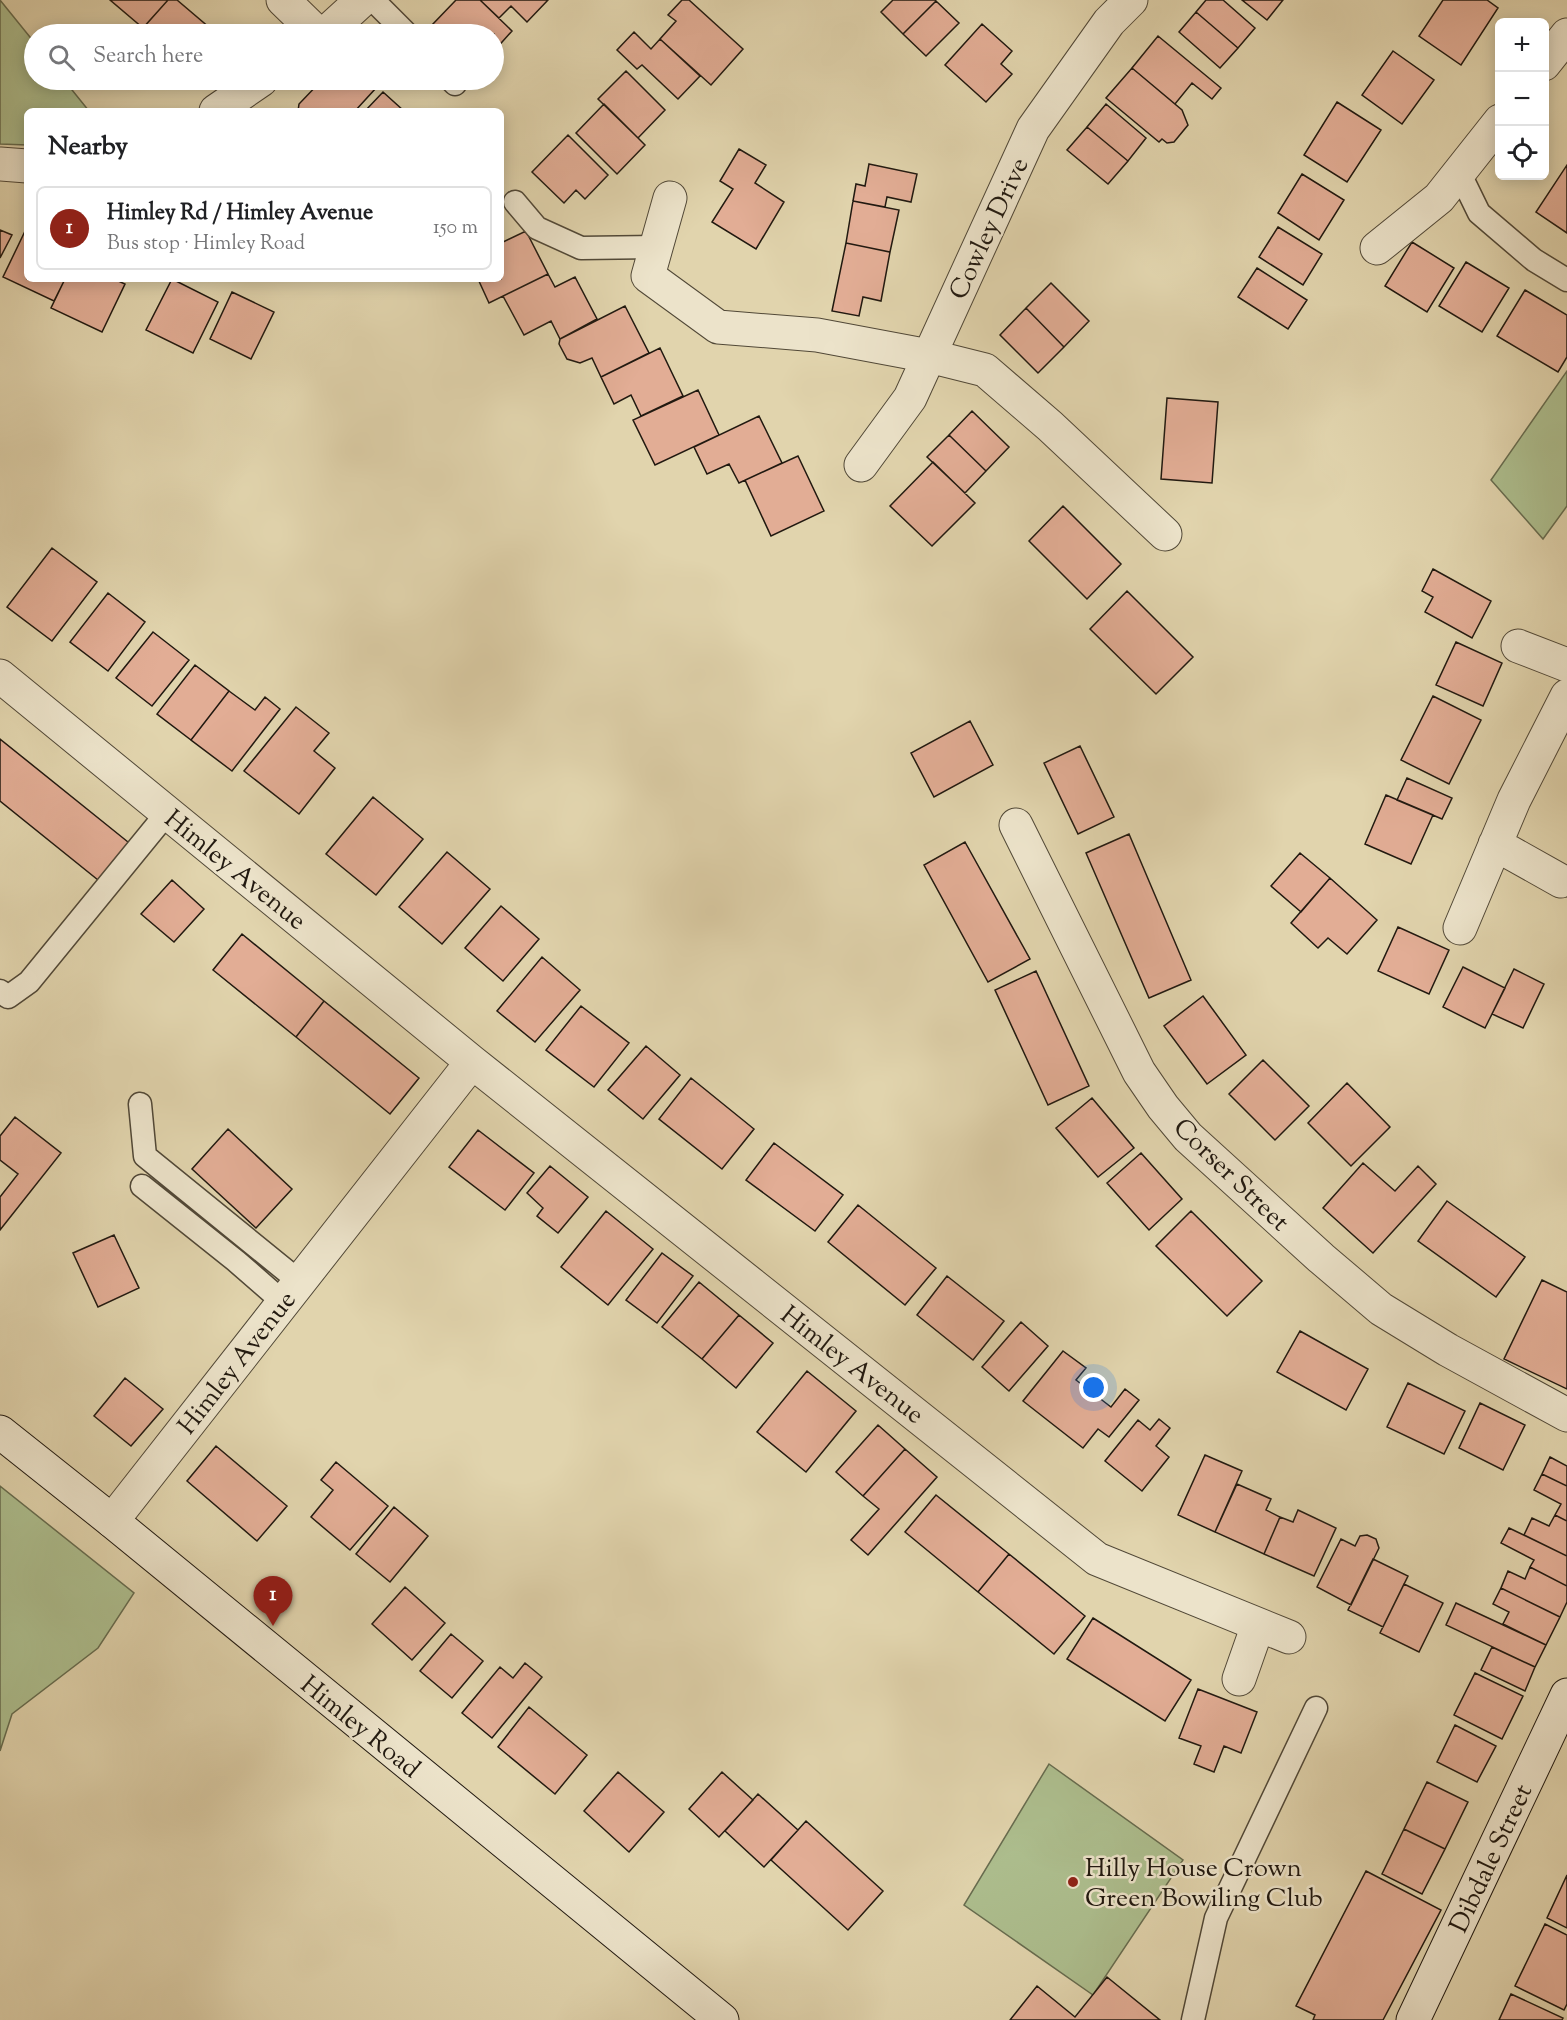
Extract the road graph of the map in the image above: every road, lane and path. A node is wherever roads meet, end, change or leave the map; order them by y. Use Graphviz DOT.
graph roads {
  1 [pos="283,0"];
  2 [pos="362,0"];
  3 [pos="374,0"];
  4 [pos="1131,0"];
  5 [pos="308,24"];
  6 [pos="336,24"];
  7 [pos="397,24"];
  8 [pos="1567,35"];
  9 [pos="1549,59"];
  10 [pos="246,90"];
  11 [pos="220,108"];
  12 [pos="1496,126"];
  13 [pos="0,164"];
  14 [pos="24,166"];
  15 [pos="1460,172"];
  16 [pos="670,198"];
  17 [pos="515,202"];
  18 [pos="656,247"];
  19 [pos="1377,248"];
  20 [pos="1567,280"];
  21 [pos="929,356"];
  22 [pos="861,465"];
  23 [pos="1165,534"];
  24 [pos="1518,646"];
  25 [pos="1567,665"];
  26 [pos="0,675"];
  27 [pos="1567,696"];
  28 [pos="168,813"];
  29 [pos="1016,825"];
  30 [pos="1495,844"];
  31 [pos="1561,881"];
  32 [pos="1460,928"];
  33 [pos="0,991"];
  34 [pos="472,1062"];
  35 [pos="140,1104"];
  36 [pos="142,1186"];
  37 [pos="292,1292"];
  38 [pos="1567,1415"];
  39 [pos="0,1432"];
  40 [pos="112,1521"];
  41 [pos="1258,1625"];
  42 [pos="1289,1637"];
  43 [pos="1239,1679"];
  44 [pos="1567,1695"];
  45 [pos="1316,1708"];
  46 [pos="722,2020"];
  47 [pos="1193,2020"];
  48 [pos="1413,2020"];
  1 -- 5 [label="street"];
  2 -- 6 [label="street"];
  3 -- 7 [label="lane"];
  4 -- 21 [label="street, Cowley Drive"];
  8 -- 9 [label="street"];
  10 -- 11 [label="street"];
  12 -- 15 [label="street"];
  13 -- 14 [label="street"];
  15 -- 19 [label="street"];
  15 -- 20 [label="lane"];
  16 -- 18 [label="street"];
  17 -- 18 [label="lane"];
  18 -- 21 [label="street"];
  21 -- 22 [label="street, Cowley Drive"];
  21 -- 23 [label="street"];
  24 -- 25 [label="street"];
  26 -- 28 [label="street, Himley Avenue"];
  27 -- 30 [label="street"];
  28 -- 33 [label="lane"];
  28 -- 34 [label="street, Himley Avenue"];
  29 -- 38 [label="street, Corser Street"];
  30 -- 31 [label="street"];
  30 -- 32 [label="street"];
  34 -- 37 [label="street, Himley Avenue"];
  34 -- 41 [label="street, Himley Avenue"];
  35 -- 37 [label="lane"];
  36 -- 37 [label="lane"];
  37 -- 40 [label="street, Himley Avenue"];
  39 -- 40 [label="street, Himley Road"];
  40 -- 46 [label="street, Himley Road"];
  41 -- 42 [label="street, Himley Avenue"];
  41 -- 43 [label="street"];
  44 -- 48 [label="street, Dibdale Street"];
  45 -- 47 [label="lane"];
}
